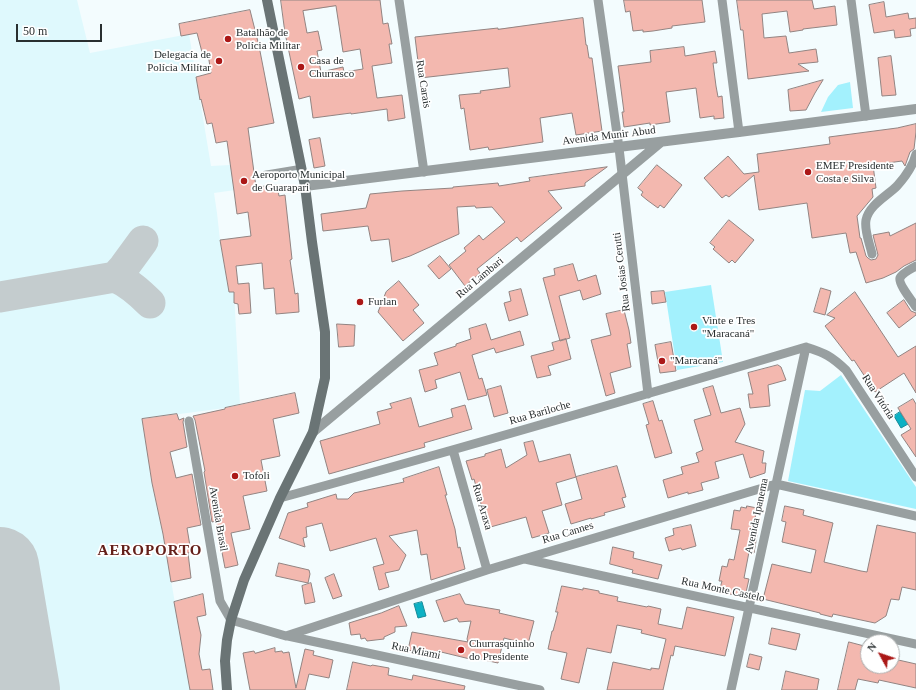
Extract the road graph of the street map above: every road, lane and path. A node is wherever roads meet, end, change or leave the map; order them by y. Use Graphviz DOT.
graph roads {
  1 [pos="267,0"];
  2 [pos="398,0"];
  3 [pos="598,0"];
  4 [pos="722,0"];
  5 [pos="851,0"];
  6 [pos="916,109"];
  7 [pos="866,116"];
  8 [pos="739,132"];
  9 [pos="661,142"];
  10 [pos="619,148"];
  11 [pos="916,154"];
  12 [pos="301,168"];
  13 [pos="424,172"];
  14 [pos="264,173"];
  15 [pos="622,175"];
  16 [pos="305,186"];
  17 [pos="872,254"];
  18 [pos="916,266"];
  19 [pos="916,307"];
  20 [pos="806,347"];
  21 [pos="648,394"];
  22 [pos="189,421"];
  23 [pos="313,432"];
  24 [pos="453,450"];
  25 [pos="916,476"];
  26 [pos="776,484"];
  27 [pos="280,498"];
  28 [pos="916,516"];
  29 [pos="524,559"];
  30 [pos="487,570"];
  31 [pos="749,608"];
  32 [pos="231,620"];
  33 [pos="286,636"];
  34 [pos="916,644"];
  35 [pos="227,690"];
  36 [pos="540,690"];
  37 [pos="731,690"];
  1 -- 12 [label="main road"];
  2 -- 13 [label="street, Rua Carais"];
  3 -- 10 [label="street, Rua Josias Cerutti"];
  4 -- 8 [label="street"];
  5 -- 7 [label="street"];
  6 -- 7 [label="street, Avenida Munir Abud"];
  7 -- 8 [label="street, Avenida Munir Abud"];
  8 -- 9 [label="street, Avenida Munir Abud"];
  9 -- 10 [label="street, Avenida Munir Abud"];
  9 -- 15 [label="street, Rua Lambari"];
  10 -- 13 [label="street, Avenida Munir Abud"];
  10 -- 15 [label="street, Rua Josias Cerutti"];
  11 -- 17 [label="street"];
  12 -- 14 [label="lane"];
  12 -- 16 [label="main road"];
  13 -- 16 [label="street, Avenida Munir Abud"];
  15 -- 21 [label="street, Rua Josias Cerutti"];
  15 -- 23 [label="street, Rua Lambari"];
  16 -- 23 [label="main road"];
  18 -- 19 [label="street"];
  20 -- 21 [label="street, Rua Bariloche"];
  20 -- 25 [label="street, Rua Vitória"];
  20 -- 26 [label="street, Avenida Ipanema"];
  21 -- 24 [label="street, Rua Bariloche"];
  22 -- 32 [label="street, Avenida Brasil"];
  23 -- 27 [label="main road"];
  24 -- 27 [label="street, Rua Bariloche"];
  24 -- 30 [label="street, Rua Araxa"];
  26 -- 28 [label="street, Rua Cannes"];
  26 -- 29 [label="street, Rua Cannes"];
  26 -- 31 [label="street, Avenida Ipanema"];
  27 -- 32 [label="main road"];
  29 -- 30 [label="street, Rua Cannes"];
  29 -- 31 [label="street, Rua Monte Castelo"];
  30 -- 33 [label="street, Rua Cannes"];
  31 -- 34 [label="street, Rua Monte Castelo"];
  31 -- 37 [label="street, Avenida Ipanema"];
  32 -- 33 [label="street"];
  32 -- 35 [label="main road"];
  33 -- 36 [label="street, Rua Miami"];
}
